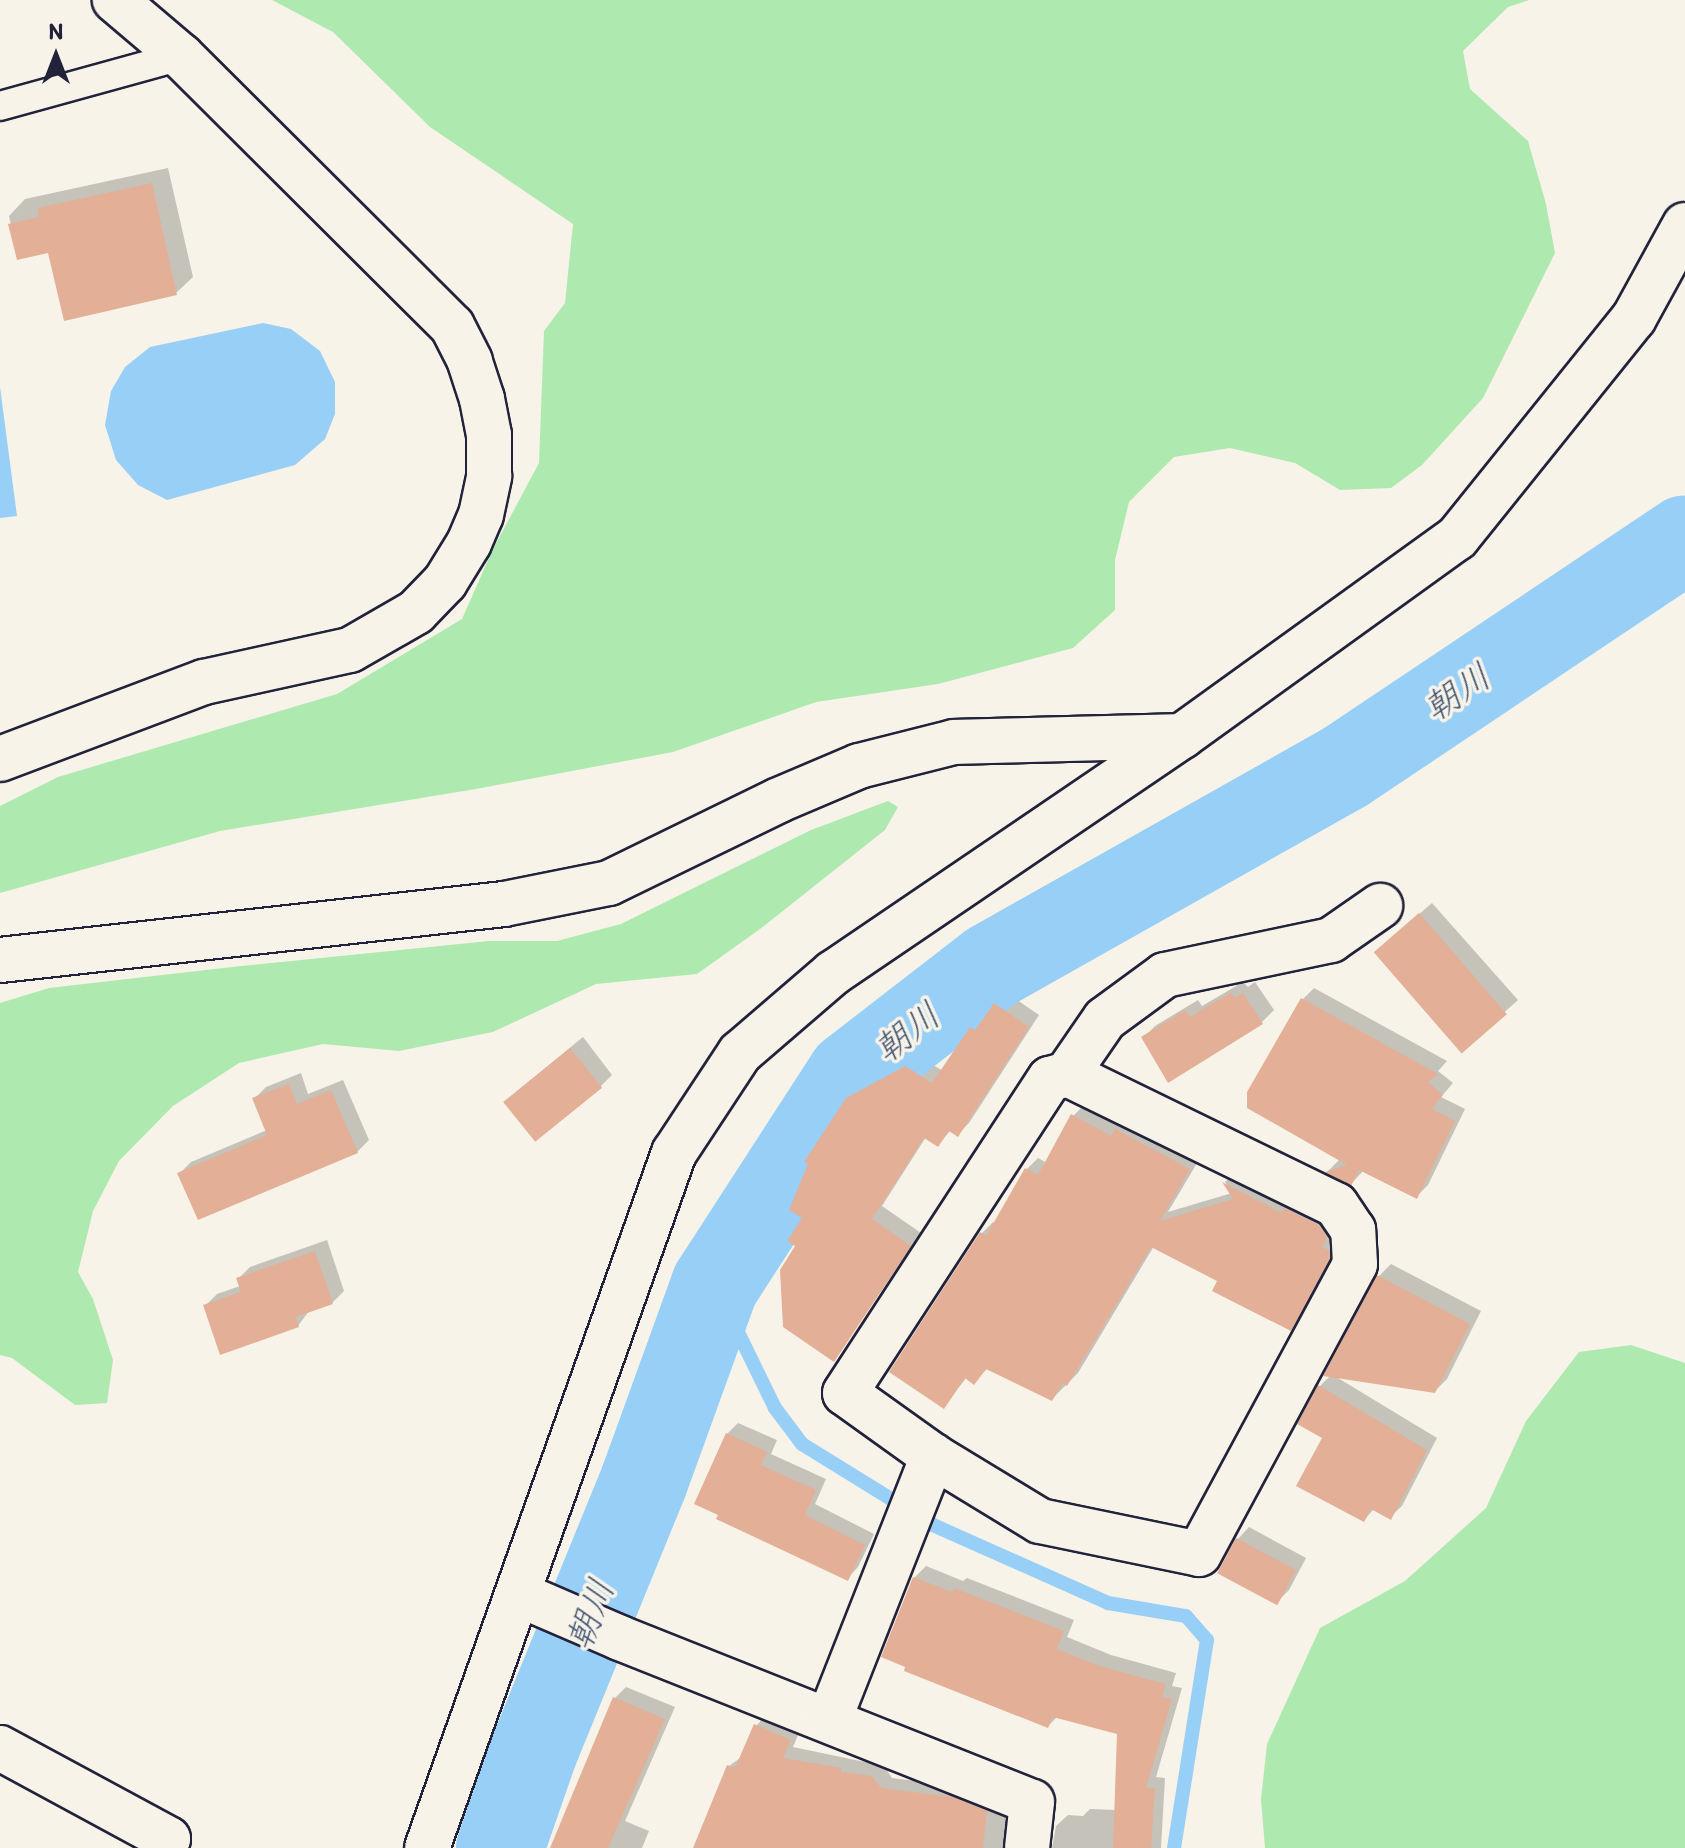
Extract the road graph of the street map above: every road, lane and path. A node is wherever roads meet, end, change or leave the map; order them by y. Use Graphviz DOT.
graph roads {
  1 [pos="115,0"];
  2 [pos="181,56"];
  3 [pos="0,106"];
  4 [pos="1685,225"];
  5 [pos="1182,736"];
  6 [pos="0,759"];
  7 [pos="1380,906"];
  8 [pos="0,960"];
  9 [pos="1067,1074"];
  10 [pos="927,1470"];
  11 [pos="518,1594"];
  12 [pos="829,1720"];
  13 [pos="0,1748"];
  14 [pos="163,1848"];
  15 [pos="427,1848"];
  16 [pos="1027,1848"];
  1 -- 2 [label="street"];
  2 -- 3 [label="lane"];
  2 -- 6 [label="street"];
  4 -- 5 [label="street"];
  5 -- 8 [label="street"];
  5 -- 11 [label="street"];
  7 -- 9 [label="street"];
  9 -- 10 [label="street"];
  9 -- 10 [label="street"];
  10 -- 12 [label="street"];
  11 -- 12 [label="street"];
  11 -- 15 [label="street"];
  12 -- 16 [label="street"];
  13 -- 14 [label="street"];
}
